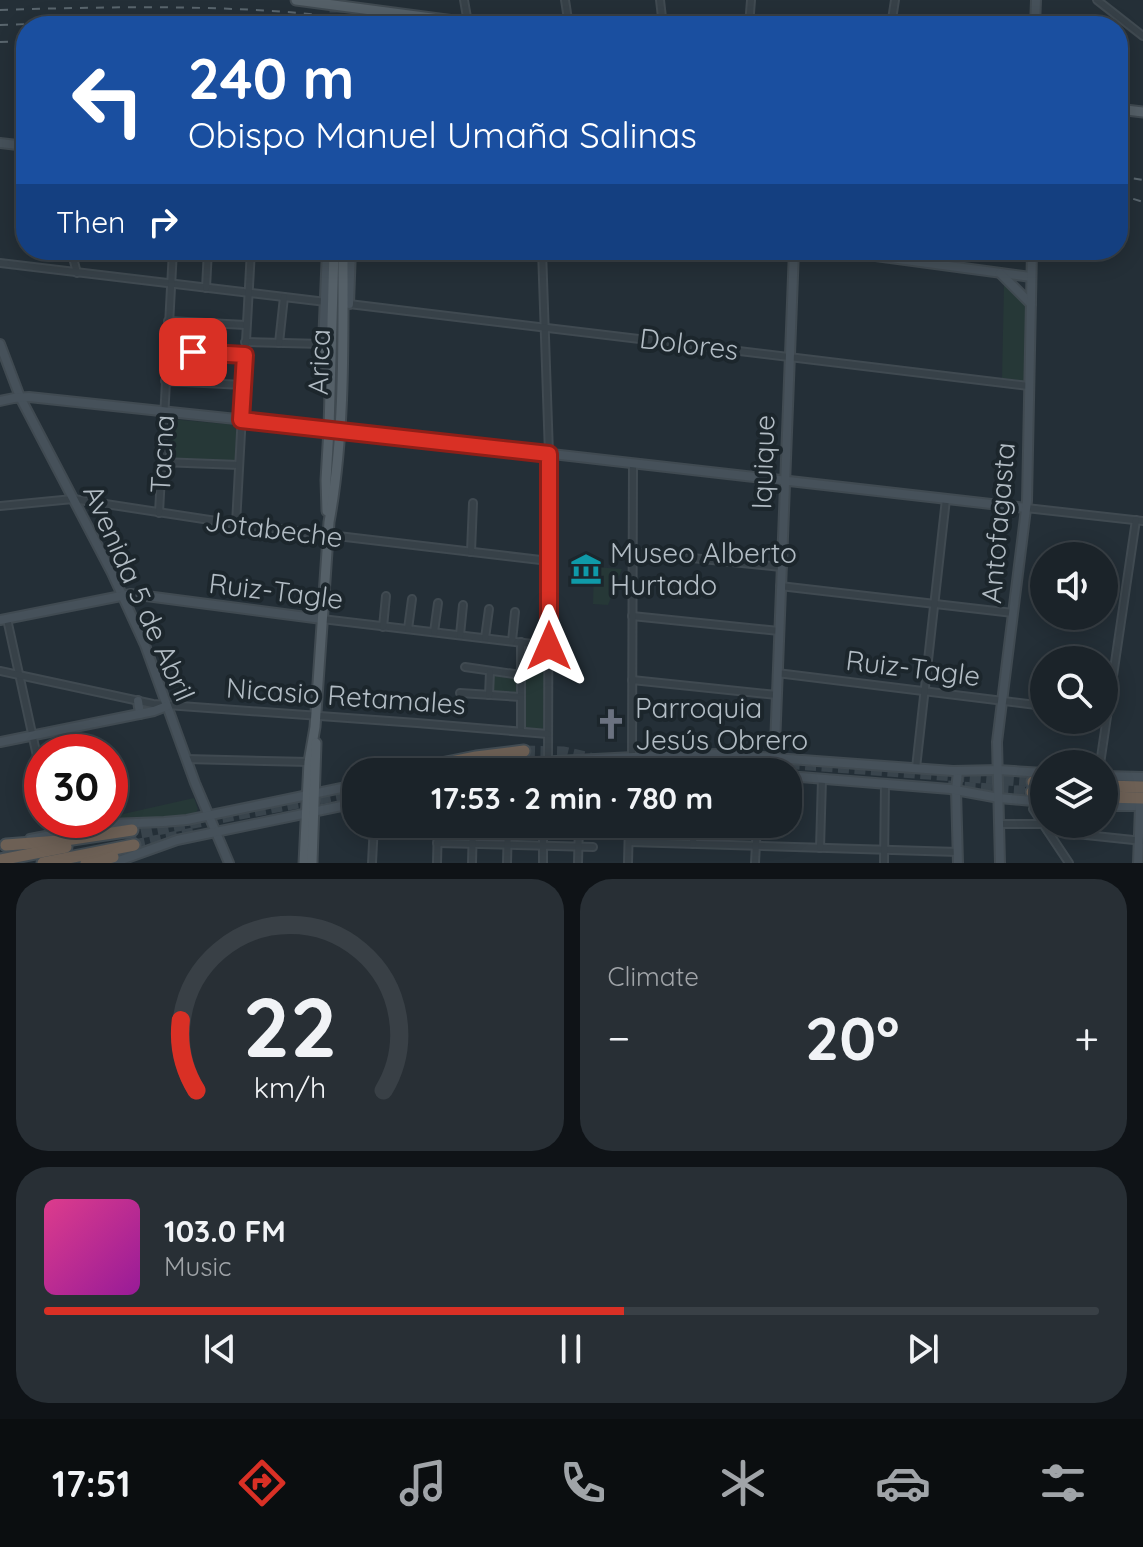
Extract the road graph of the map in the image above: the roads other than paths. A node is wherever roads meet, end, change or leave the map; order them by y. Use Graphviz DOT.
graph roads {
  1 [pos="296,0"];
  2 [pos="1097,0"];
  3 [pos="350,3"];
  4 [pos="427,16"];
  5 [pos="1117,16"];
  6 [pos="74,260"];
  7 [pos="172,260"];
  8 [pos="207,260"];
  9 [pos="250,260"];
  10 [pos="327,260"];
  11 [pos="334,260"];
  12 [pos="343,260"];
  13 [pos="351,260"];
  14 [pos="542,260"];
  15 [pos="794,260"];
  16 [pos="907,260"];
  17 [pos="1032,260"];
  18 [pos="0,263"];
  19 [pos="999,272"];
  20 [pos="77,273"];
  21 [pos="1031,277"];
  22 [pos="171,284"];
  23 [pos="206,288"];
  24 [pos="248,293"];
  25 [pos="284,297"];
  26 [pos="326,302"];
  27 [pos="349,304"];
  28 [pos="1031,304"];
  29 [pos="168,321"];
  30 [pos="246,325"];
  31 [pos="545,327"];
  32 [pos="245,342"];
  33 [pos="279,343"];
  34 [pos="0,344"];
  35 [pos="323,344"];
  36 [pos="167,351"];
  37 [pos="245,355"];
  38 [pos="789,357"];
  39 [pos="341,372"];
  40 [pos="165,381"];
  41 [pos="243,385"];
  42 [pos="1029,386"];
  43 [pos="330,389"];
  44 [pos="20,397"];
  45 [pos="0,401"];
  46 [pos="163,412"];
  47 [pos="241,420"];
  48 [pos="334,429"];
  49 [pos="549,454"];
  50 [pos="161,462"];
  51 [pos="633,464"];
  52 [pos="239,465"];
  53 [pos="785,481"];
  54 [pos="73,499"];
  55 [pos="946,499"];
  56 [pos="473,503"];
  57 [pos="0,506"];
  58 [pos="1026,508"];
  59 [pos="159,513"];
  60 [pos="1140,521"];
  61 [pos="236,524"];
  62 [pos="328,536"];
  63 [pos="471,552"];
  64 [pos="632,552"];
  65 [pos="549,561"];
  66 [pos="781,567"];
  67 [pos="780,586"];
  68 [pos="122,595"];
  69 [pos="386,596"];
  70 [pos="412,599"];
  71 [pos="438,603"];
  72 [pos="934,604"];
  73 [pos="463,605"];
  74 [pos="489,609"];
  75 [pos="515,612"];
  76 [pos="1013,613"];
  77 [pos="632,616"];
  78 [pos="322,619"];
  79 [pos="4,620"];
  80 [pos="383,627"];
  81 [pos="408,629"];
  82 [pos="779,631"];
  83 [pos="434,632"];
  84 [pos="460,635"];
  85 [pos="485,638"];
  86 [pos="512,641"];
  87 [pos="521,642"];
  88 [pos="549,646"];
  89 [pos="1118,646"];
  90 [pos="465,667"];
  91 [pos="0,671"];
  92 [pos="490,672"];
  93 [pos="777,673"];
  94 [pos="19,675"];
  95 [pos="521,675"];
  96 [pos="632,680"];
  97 [pos="925,692"];
  98 [pos="460,693"];
  99 [pos="489,695"];
  100 [pos="777,695"];
  101 [pos="521,697"];
  102 [pos="138,701"];
  103 [pos="1001,701"];
  104 [pos="1030,704"];
  105 [pos="167,706"];
  106 [pos="140,714"];
  107 [pos="315,715"];
  108 [pos="315,727"];
  109 [pos="521,731"];
  110 [pos="32,734"];
  111 [pos="37,734"];
  112 [pos="548,734"];
  113 [pos="24,737"];
  114 [pos="0,742"];
  115 [pos="524,751"];
  116 [pos="760,756"];
  117 [pos="775,757"];
  118 [pos="467,758"];
  119 [pos="548,758"];
  120 [pos="632,758"];
  121 [pos="674,758"];
  122 [pos="186,759"];
  123 [pos="309,762"];
  124 [pos="916,768"];
  125 [pos="993,770"];
  126 [pos="958,771"];
  127 [pos="1030,772"];
  128 [pos="1118,776"];
  129 [pos="802,777"];
  130 [pos="1143,777"];
  131 [pos="822,779"];
  132 [pos="885,784"];
  133 [pos="1118,786"];
  134 [pos="1143,787"];
  135 [pos="342,788"];
  136 [pos="956,790"];
  137 [pos="310,795"];
  138 [pos="999,798"];
  139 [pos="1118,799"];
  140 [pos="1030,801"];
  141 [pos="1142,803"];
  142 [pos="1118,805"];
  143 [pos="342,806"];
  144 [pos="310,813"];
  145 [pos="209,816"];
  146 [pos="128,823"];
  147 [pos="999,824"];
  148 [pos="1030,824"];
  149 [pos="132,830"];
  150 [pos="216,832"];
  151 [pos="37,838"];
  152 [pos="114,838"];
  153 [pos="373,838"];
  154 [pos="437,838"];
  155 [pos="473,838"];
  156 [pos="508,838"];
  157 [pos="543,838"];
  158 [pos="578,838"];
  159 [pos="629,838"];
  160 [pos="693,838"];
  161 [pos="756,838"];
  162 [pos="1053,838"];
  163 [pos="1113,838"];
  164 [pos="1141,841"];
  165 [pos="629,842"];
  166 [pos="437,843"];
  167 [pos="473,844"];
  168 [pos="693,844"];
  169 [pos="134,845"];
  170 [pos="508,845"];
  171 [pos="3,846"];
  172 [pos="543,846"];
  173 [pos="756,846"];
  174 [pos="578,847"];
  175 [pos="593,847"];
  176 [pos="820,848"];
  177 [pos="884,850"];
  178 [pos="958,852"];
  179 [pos="0,860"];
  180 [pos="113,860"];
  181 [pos="43,863"];
  182 [pos="86,863"];
  183 [pos="229,863"];
  184 [pos="304,863"];
  185 [pos="312,863"];
  186 [pos="372,863"];
  187 [pos="437,863"];
  188 [pos="472,863"];
  189 [pos="507,863"];
  190 [pos="543,863"];
  191 [pos="578,863"];
  192 [pos="628,863"];
  193 [pos="755,863"];
  194 [pos="884,863"];
  195 [pos="958,863"];
  196 [pos="1000,863"];
  197 [pos="1069,863"];
  198 [pos="1138,863"];
  1 -- 3 [label="main road"];
  2 -- 5 [label="street"];
  3 -- 4 [label="main road"];
  6 -- 20 [label="street"];
  7 -- 22 [label="street, Tacna"];
  8 -- 23 [label="street"];
  9 -- 24 [label="street"];
  10 -- 26 [label="street, Arica"];
  11 -- 43 [label="main road, Arica"];
  12 -- 39 [label="main road, Arica"];
  13 -- 27 [label="street, Arica"];
  14 -- 31 [label="street"];
  15 -- 38 [label="street, Iquique"];
  16 -- 19 [label="street"];
  17 -- 21 [label="street, Antofagasta"];
  18 -- 20 [label="street"];
  19 -- 21 [label="street"];
  19 -- 28 [label="street"];
  20 -- 22 [label="street"];
  21 -- 28 [label="street, Antofagasta"];
  22 -- 23 [label="street"];
  22 -- 29 [label="street, Tacna"];
  23 -- 24 [label="street"];
  24 -- 25 [label="street"];
  24 -- 30 [label="street"];
  25 -- 26 [label="street"];
  25 -- 33 [label="street"];
  26 -- 35 [label="street, Arica"];
  27 -- 31 [label="street, Dolores"];
  27 -- 39 [label="main road"];
  28 -- 42 [label="street, Antofagasta"];
  29 -- 30 [label="street"];
  29 -- 36 [label="street, Tacna"];
  30 -- 32 [label="street"];
  31 -- 38 [label="street, Dolores"];
  31 -- 49 [label="street"];
  32 -- 33 [label="street"];
  32 -- 37 [label="street"];
  33 -- 35 [label="street"];
  34 -- 44 [label="street, Avenida 5 de Abril"];
  35 -- 43 [label="main road"];
  36 -- 37 [label="street"];
  36 -- 40 [label="street, Tacna"];
  37 -- 41 [label="street"];
  38 -- 42 [label="street, Dolores"];
  38 -- 53 [label="street, Iquique"];
  39 -- 48 [label="main road, Arica"];
  40 -- 41 [label="street"];
  40 -- 46 [label="street, Tacna"];
  41 -- 47 [label="street"];
  42 -- 58 [label="street, Antofagasta"];
  43 -- 48 [label="main road, Arica"];
  44 -- 45 [label="street"];
  44 -- 46 [label="street"];
  44 -- 54 [label="street, Avenida 5 de Abril"];
  46 -- 47 [label="street"];
  46 -- 50 [label="street, Tacna"];
  47 -- 48 [label="street"];
  47 -- 52 [label="street"];
  48 -- 49 [label="street"];
  48 -- 62 [label="main road, Arica"];
  49 -- 51 [label="street"];
  49 -- 65 [label="street"];
  50 -- 52 [label="street"];
  50 -- 59 [label="street, Tacna"];
  51 -- 53 [label="street"];
  51 -- 64 [label="street"];
  52 -- 61 [label="street"];
  53 -- 55 [label="street"];
  53 -- 66 [label="street, Iquique"];
  54 -- 57 [label="street, Jotabeche"];
  54 -- 59 [label="street, Jotabeche"];
  54 -- 68 [label="street, Avenida 5 de Abril"];
  55 -- 58 [label="street"];
  55 -- 72 [label="street"];
  56 -- 63 [label="street"];
  58 -- 60 [label="street"];
  58 -- 76 [label="street, Antofagasta"];
  59 -- 61 [label="street, Jotabeche"];
  60 -- 89 [label="street"];
  61 -- 62 [label="street, Jotabeche"];
  62 -- 63 [label="street, Jotabeche"];
  62 -- 78 [label="main road, Arica"];
  63 -- 65 [label="street, Jotabeche"];
  64 -- 66 [label="street"];
  64 -- 77 [label="street"];
  65 -- 88 [label="street"];
  66 -- 67 [label="street, Iquique"];
  67 -- 72 [label="street"];
  67 -- 82 [label="street, Iquique"];
  68 -- 78 [label="street, Ruiz-Tagle"];
  68 -- 79 [label="street, Ruiz-Tagle"];
  68 -- 105 [label="street, Avenida 5 de Abril"];
  69 -- 80 [label="street"];
  70 -- 81 [label="street"];
  71 -- 83 [label="street"];
  72 -- 76 [label="street"];
  72 -- 97 [label="street"];
  73 -- 84 [label="street"];
  74 -- 85 [label="street"];
  75 -- 86 [label="street"];
  76 -- 103 [label="street, Antofagasta"];
  77 -- 82 [label="street"];
  77 -- 96 [label="street"];
  78 -- 80 [label="street, Ruiz-Tagle"];
  78 -- 107 [label="main road, Arica"];
  79 -- 94 [label="street"];
  80 -- 81 [label="street, Ruiz-Tagle"];
  81 -- 83 [label="street, Ruiz-Tagle"];
  82 -- 93 [label="street, Iquique"];
  83 -- 84 [label="street, Ruiz-Tagle"];
  84 -- 85 [label="street, Ruiz-Tagle"];
  85 -- 86 [label="street, Ruiz-Tagle"];
  86 -- 87 [label="street, Ruiz-Tagle"];
  87 -- 88 [label="street, Ruiz-Tagle"];
  87 -- 95 [label="street"];
  88 -- 112 [label="street"];
  90 -- 92 [label="street"];
  91 -- 94 [label="street"];
  92 -- 95 [label="street"];
  92 -- 99 [label="street"];
  93 -- 97 [label="street, Ruiz-Tagle"];
  93 -- 100 [label="street, Iquique"];
  94 -- 102 [label="street"];
  94 -- 110 [label="street"];
  95 -- 101 [label="street"];
  96 -- 100 [label="street"];
  96 -- 120 [label="street"];
  97 -- 103 [label="street, Ruiz-Tagle"];
  97 -- 124 [label="street"];
  98 -- 99 [label="street"];
  99 -- 101 [label="street"];
  100 -- 117 [label="street, Iquique"];
  101 -- 109 [label="street"];
  102 -- 105 [label="street"];
  102 -- 106 [label="street"];
  103 -- 104 [label="street, Ruiz-Tagle"];
  103 -- 125 [label="street, Antofagasta"];
  105 -- 106 [label="street, Nicasio Retamales"];
  105 -- 107 [label="street, Nicasio Retamales"];
  105 -- 122 [label="street, Avenida 5 de Abril"];
  106 -- 111 [label="street, Nicasio Retamales"];
  107 -- 108 [label="main road, Arica"];
  107 -- 109 [label="street, Nicasio Retamales"];
  108 -- 123 [label="main road, Arica"];
  108 -- 137 [label="main road, Arica"];
  109 -- 112 [label="street, Nicasio Retamales"];
  112 -- 119 [label="street"];
  113 -- 114 [label="street, Nicasio Retamales"];
  115 -- 118 [label="highway"];
  116 -- 117 [label="street"];
  116 -- 121 [label="street"];
  117 -- 124 [label="street"];
  122 -- 123 [label="street"];
  122 -- 145 [label="street, Avenida 5 de Abril"];
  123 -- 137 [label="main road, Arica"];
  124 -- 126 [label="street"];
  125 -- 126 [label="street"];
  125 -- 127 [label="street"];
  125 -- 138 [label="street, Antofagasta"];
  126 -- 136 [label="street"];
  128 -- 130 [label="street"];
  129 -- 131 [label="street"];
  131 -- 132 [label="street"];
  131 -- 176 [label="street"];
  132 -- 136 [label="street"];
  132 -- 177 [label="street"];
  133 -- 134 [label="highway"];
  135 -- 137 [label="street"];
  136 -- 138 [label="street"];
  136 -- 178 [label="street"];
  137 -- 144 [label="main road, Arica"];
  137 -- 145 [label="street"];
  138 -- 140 [label="street"];
  138 -- 147 [label="street, Antofagasta"];
  139 -- 141 [label="highway"];
  141 -- 142 [label="street"];
  141 -- 164 [label="street"];
  143 -- 144 [label="street"];
  144 -- 150 [label="street"];
  144 -- 184 [label="main road, Arica"];
  144 -- 185 [label="main road, Arica"];
  145 -- 146 [label="street"];
  145 -- 150 [label="street, Avenida 5 de Abril"];
  147 -- 148 [label="street"];
  147 -- 196 [label="street, Antofagasta"];
  149 -- 171 [label="highway"];
  150 -- 180 [label="street"];
  150 -- 183 [label="street, Avenida 5 de Abril"];
  151 -- 171 [label="street"];
  152 -- 179 [label="highway"];
  153 -- 186 [label="street"];
  154 -- 166 [label="street"];
  155 -- 167 [label="street"];
  156 -- 170 [label="street"];
  157 -- 172 [label="street"];
  158 -- 174 [label="street"];
  159 -- 165 [label="street"];
  160 -- 168 [label="street"];
  161 -- 173 [label="street"];
  162 -- 197 [label="street"];
  163 -- 164 [label="street"];
  164 -- 198 [label="street"];
  165 -- 168 [label="street"];
  165 -- 192 [label="street"];
  166 -- 167 [label="street"];
  166 -- 187 [label="street"];
  167 -- 170 [label="street"];
  167 -- 188 [label="street"];
  168 -- 173 [label="street"];
  169 -- 181 [label="highway"];
  170 -- 172 [label="street"];
  170 -- 189 [label="street"];
  172 -- 174 [label="street"];
  172 -- 190 [label="street"];
  173 -- 176 [label="street"];
  173 -- 193 [label="street"];
  174 -- 175 [label="street"];
  174 -- 191 [label="street"];
  176 -- 177 [label="street"];
  177 -- 178 [label="street"];
  177 -- 194 [label="street"];
  178 -- 195 [label="street"];
  180 -- 182 [label="highway"];
}
